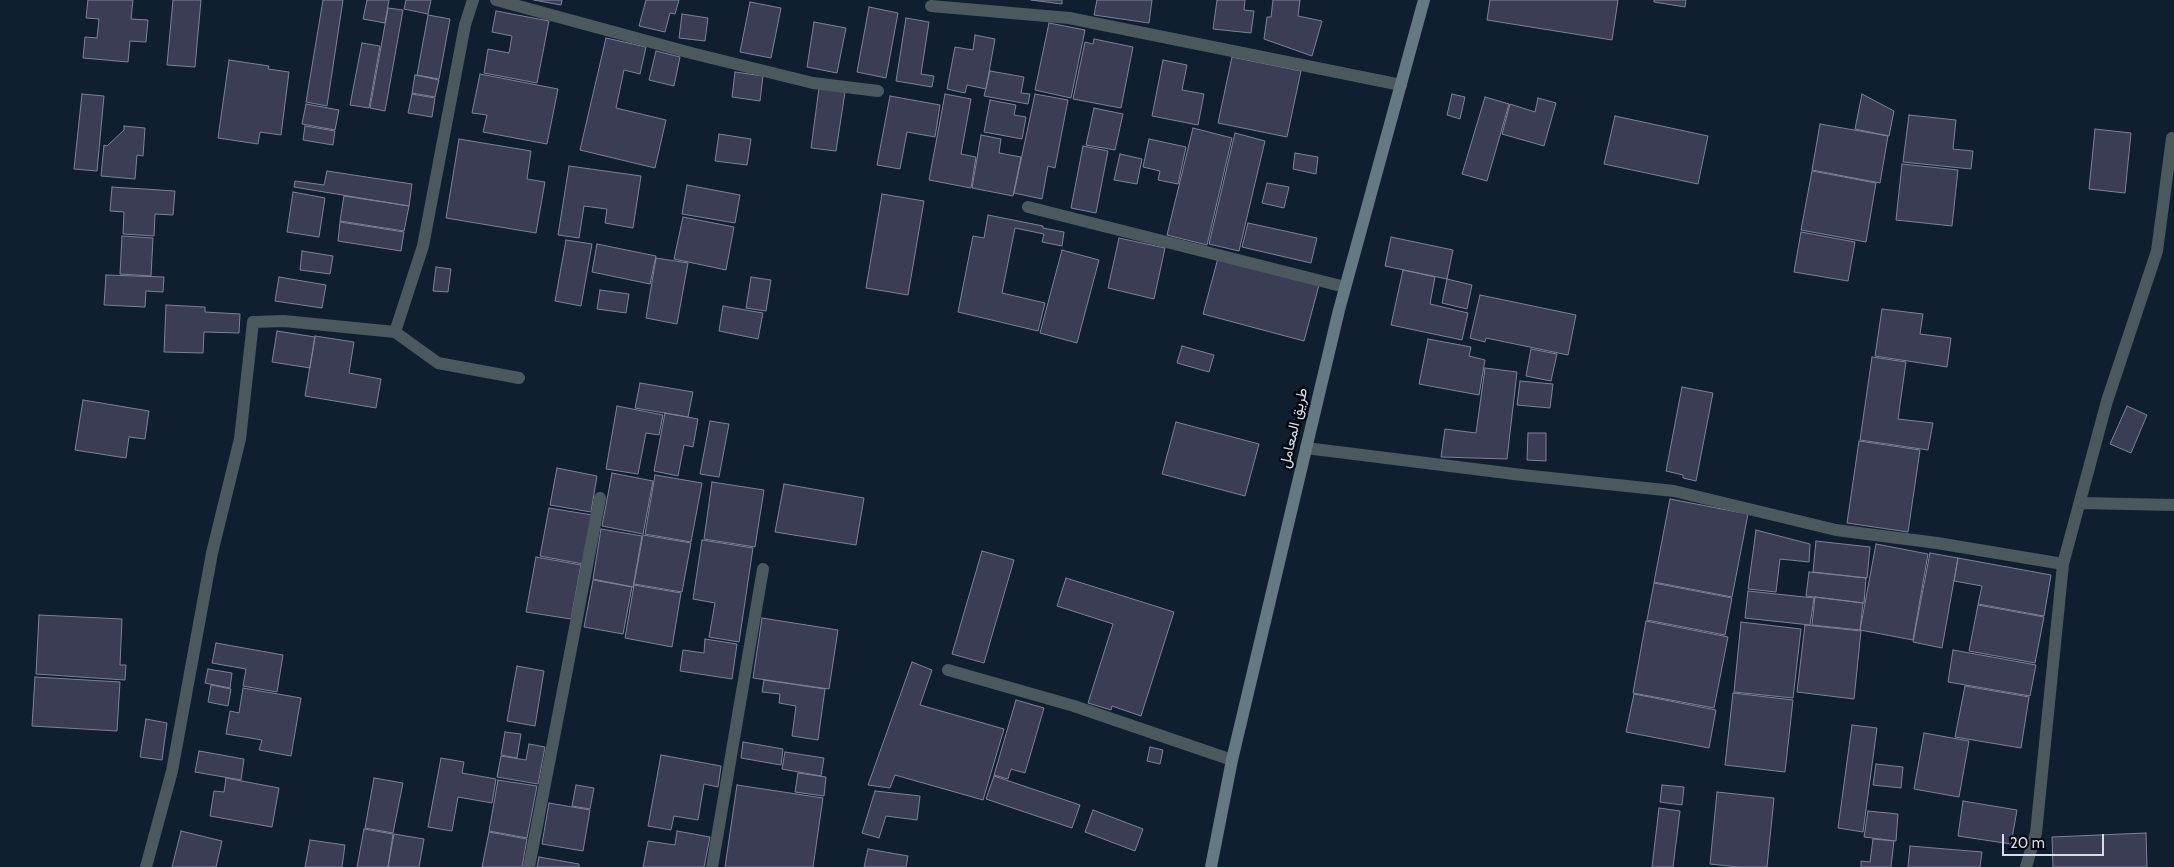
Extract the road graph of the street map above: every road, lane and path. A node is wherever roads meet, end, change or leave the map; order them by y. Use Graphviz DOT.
graph roads {
  1 [pos="473,0"];
  2 [pos="496,0"];
  3 [pos="1424,0"];
  4 [pos="931,6"];
  5 [pos="1400,86"];
  6 [pos="878,91"];
  7 [pos="2172,138"];
  8 [pos="1028,207"];
  9 [pos="1345,287"];
  10 [pos="395,332"];
  11 [pos="519,378"];
  12 [pos="1306,448"];
  13 [pos="600,498"];
  14 [pos="2081,503"];
  15 [pos="2174,505"];
  16 [pos="2063,564"];
  17 [pos="762,570"];
  18 [pos="948,670"];
  19 [pos="1232,760"];
  20 [pos="146,867"];
  21 [pos="529,867"];
  22 [pos="712,867"];
  23 [pos="1211,867"];
  24 [pos="2026,867"];
  1 -- 10 [label="street"];
  2 -- 6 [label="street"];
  3 -- 5 [label="main road, طريق المعامل"];
  4 -- 5 [label="street"];
  5 -- 9 [label="main road, طريق المعامل"];
  7 -- 14 [label="street"];
  8 -- 9 [label="street"];
  9 -- 12 [label="main road, طريق المعامل"];
  10 -- 11 [label="street"];
  10 -- 20 [label="street"];
  12 -- 16 [label="street"];
  12 -- 19 [label="main road, طريق المعامل"];
  13 -- 21 [label="street"];
  14 -- 15 [label="street"];
  14 -- 16 [label="street"];
  16 -- 24 [label="street"];
  17 -- 22 [label="street"];
  18 -- 19 [label="street"];
  19 -- 23 [label="main road, طريق المعامل"];
}
